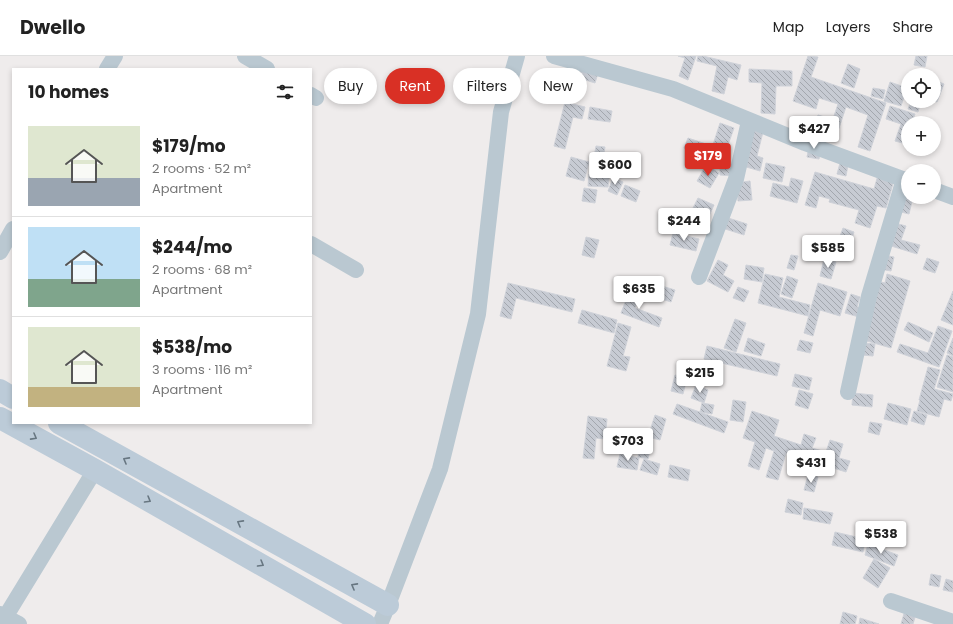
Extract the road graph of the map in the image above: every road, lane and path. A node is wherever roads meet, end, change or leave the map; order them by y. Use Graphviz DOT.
graph roads {
  1 [pos="115,56"];
  2 [pos="245,56"];
  3 [pos="517,56"];
  4 [pos="554,56"];
  5 [pos="108,68"];
  6 [pos="265,68"];
  7 [pos="749,120"];
  8 [pos="901,178"];
  9 [pos="941,193"];
  10 [pos="901,196"];
  11 [pos="953,197"];
  12 [pos="12,231"];
  13 [pos="312,245"];
  14 [pos="0,252"];
  15 [pos="356,270"];
  16 [pos="699,277"];
  17 [pos="0,390"];
  18 [pos="848,392"];
  19 [pos="12,397"];
  20 [pos="0,418"];
  21 [pos="61,424"];
  22 [pos="95,470"];
  23 [pos="891,601"];
  24 [pos="384,615"];
  25 [pos="6,620"];
  26 [pos="952,623"];
  27 [pos="365,624"];
  1 -- 5 [label="street"];
  2 -- 6 [label="street"];
  3 -- 24 [label="street"];
  4 -- 7 [label="street"];
  7 -- 8 [label="street"];
  7 -- 16 [label="street"];
  9 -- 11 [label="street"];
  10 -- 18 [label="street"];
  12 -- 14 [label="street"];
  13 -- 15 [label="street"];
  17 -- 19 [label="street"];
  20 -- 22 [label="street, one-way"];
  24 -- 21 [label="street, one-way"];
  22 -- 25 [label="street"];
  22 -- 27 [label="street, one-way"];
  23 -- 26 [label="street"];
}
